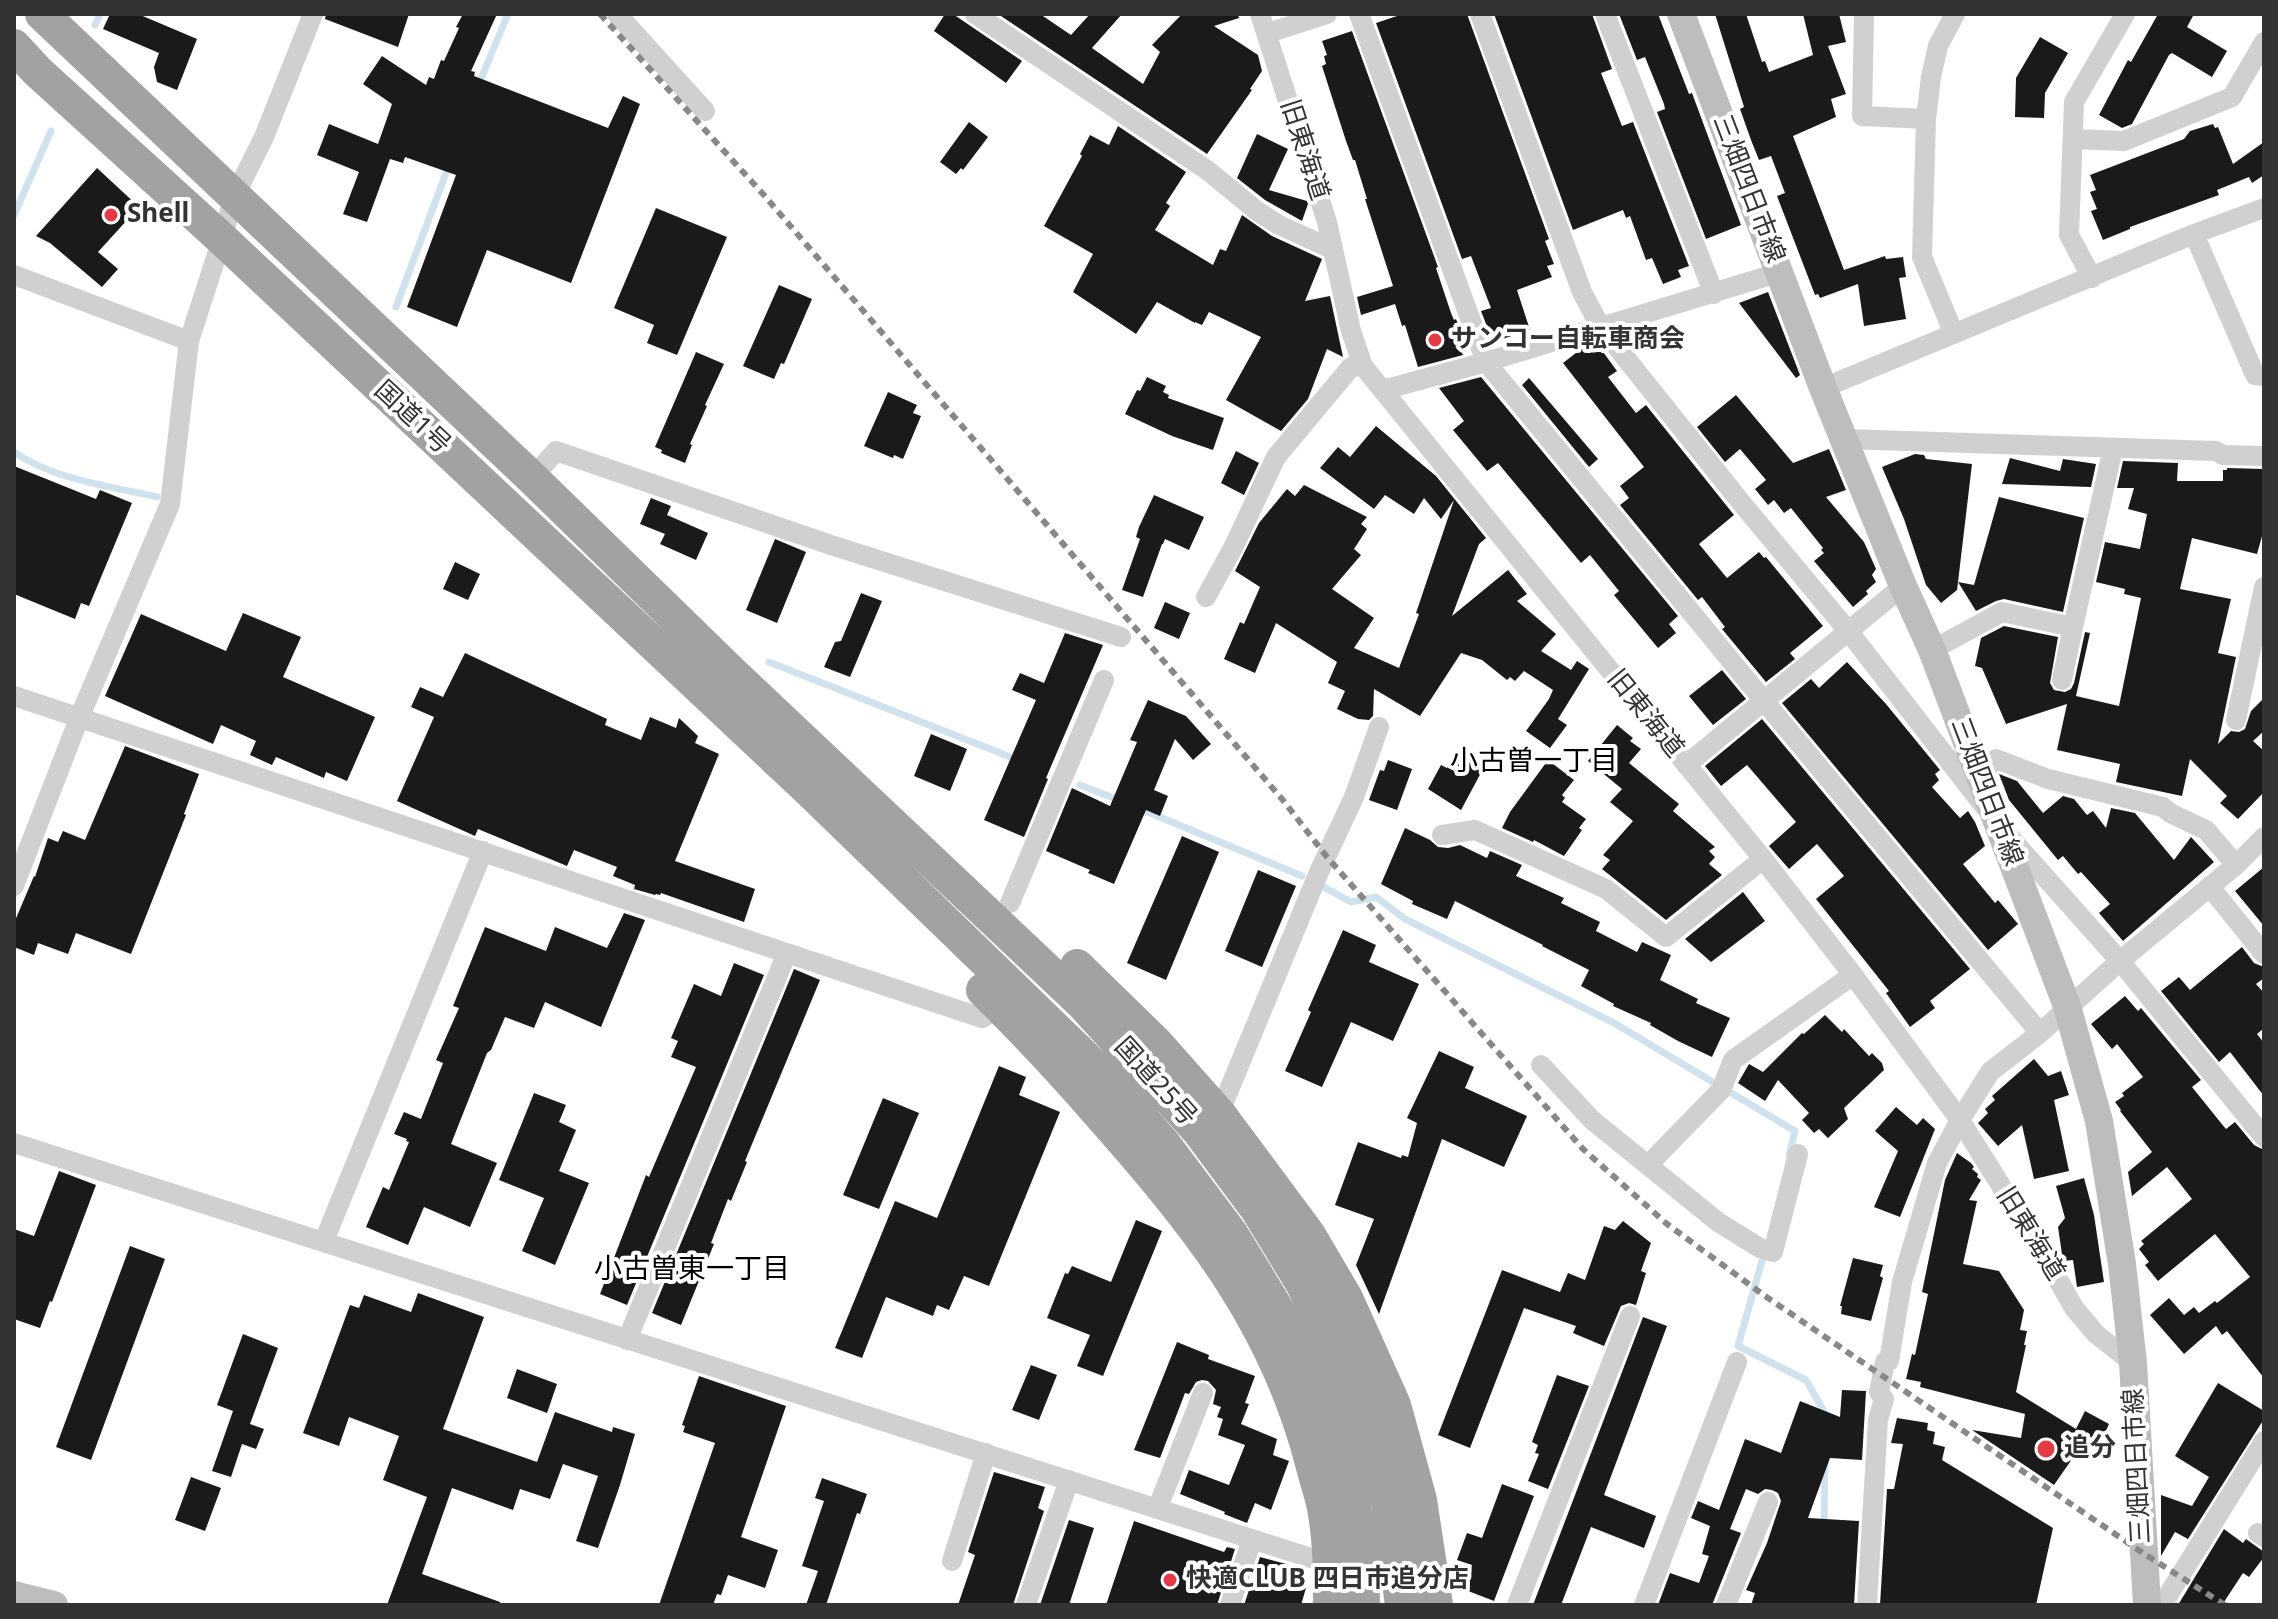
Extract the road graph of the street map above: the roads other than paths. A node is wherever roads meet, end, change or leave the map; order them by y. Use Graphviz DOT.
graph roads {
  1 [pos="42,14"];
  2 [pos="313,14"];
  3 [pos="617,14"];
  4 [pos="975,14"];
  5 [pos="1327,14"];
  6 [pos="1359,14"];
  7 [pos="1480,14"];
  8 [pos="1605,14"];
  9 [pos="1681,14"];
  10 [pos="1864,14"];
  11 [pos="1955,14"];
  12 [pos="2125,14"];
  13 [pos="1264,23"];
  14 [pos="2264,42"];
  15 [pos="14,46"];
  16 [pos="705,111"];
  17 [pos="1926,119"];
  18 [pos="2073,139"];
  19 [pos="234,197"];
  20 [pos="2264,208"];
  21 [pos="2194,234"];
  22 [pos="222,239"];
  23 [pos="1332,249"];
  24 [pos="1781,272"];
  25 [pos="14,275"];
  26 [pos="2092,278"];
  27 [pos="1714,294"];
  28 [pos="1600,326"];
  29 [pos="1954,334"];
  30 [pos="189,341"];
  31 [pos="1486,362"];
  32 [pos="1363,366"];
  33 [pos="2264,376"];
  34 [pos="1823,388"];
  35 [pos="1383,390"];
  36 [pos="1845,439"];
  37 [pos="2113,448"];
  38 [pos="2264,456"];
  39 [pos="532,478"];
  40 [pos="1903,586"];
  41 [pos="2264,587"];
  42 [pos="1206,597"];
  43 [pos="2073,627"];
  44 [pos="1849,632"];
  45 [pos="1121,637"];
  46 [pos="1932,650"];
  47 [pos="731,672"];
  48 [pos="2255,679"];
  49 [pos="1104,680"];
  50 [pos="2062,680"];
  51 [pos="14,696"];
  52 [pos="1764,701"];
  53 [pos="80,716"];
  54 [pos="2236,720"];
  55 [pos="1379,727"];
  56 [pos="1686,765"];
  57 [pos="1980,775"];
  58 [pos="809,790"];
  59 [pos="1998,824"];
  60 [pos="1442,835"];
  61 [pos="2262,844"];
  62 [pos="483,851"];
  63 [pos="1763,859"];
  64 [pos="2236,865"];
  65 [pos="14,886"];
  66 [pos="2210,887"];
  67 [pos="1010,903"];
  68 [pos="787,953"];
  69 [pos="2264,954"];
  70 [pos="2120,961"];
  71 [pos="1853,975"];
  72 [pos="2067,1006"];
  73 [pos="1001,1008"];
  74 [pos="2040,1033"];
  75 [pos="1541,1065"];
  76 [pos="1219,1114"];
  77 [pos="1960,1120"];
  78 [pos="2264,1137"];
  79 [pos="14,1143"];
  80 [pos="1798,1154"];
  81 [pos="1648,1165"];
  82 [pos="324,1241"];
  83 [pos="1630,1316"];
  84 [pos="627,1340"];
  85 [pos="1737,1362"];
  86 [pos="2133,1363"];
  87 [pos="1203,1393"];
  88 [pos="2264,1441"];
  89 [pos="986,1453"];
  90 [pos="1069,1480"];
  91 [pos="1768,1502"];
  92 [pos="1158,1507"];
  93 [pos="1252,1539"];
  94 [pos="952,1561"];
  95 [pos="1337,1566"];
  96 [pos="14,1595"];
  97 [pos="1430,1601"];
  98 [pos="54,1605"];
  99 [pos="1026,1605"];
  100 [pos="1230,1605"];
  101 [pos="1330,1605"];
  102 [pos="1363,1605"];
  103 [pos="1517,1605"];
  104 [pos="1644,1605"];
  105 [pos="1726,1605"];
  106 [pos="1867,1605"];
  107 [pos="2147,1605"];
  108 [pos="2162,1605"];
  1 -- 19 [label="highway, 国道1号"];
  2 -- 19 [label="street"];
  3 -- 16 [label="street"];
  4 -- 23 [label="street"];
  5 -- 13 [label="street"];
  6 -- 31 [label="street"];
  7 -- 28 [label="street"];
  8 -- 27 [label="street"];
  9 -- 24 [label="main road, 三畑四日市線"];
  10 -- 17 [label="street"];
  11 -- 17 [label="street"];
  12 -- 18 [label="street"];
  13 -- 23 [label="street, 旧東海道"];
  14 -- 18 [label="street"];
  15 -- 22 [label="highway, 国道1号"];
  17 -- 29 [label="street"];
  18 -- 26 [label="street"];
  19 -- 22 [label="street"];
  19 -- 39 [label="highway, 国道1号"];
  20 -- 21 [label="street"];
  21 -- 26 [label="street"];
  21 -- 33 [label="street"];
  22 -- 30 [label="street"];
  22 -- 58 [label="highway, 国道1号"];
  23 -- 32 [label="street, 旧東海道"];
  24 -- 27 [label="street"];
  24 -- 34 [label="main road, 三畑四日市線"];
  25 -- 30 [label="street"];
  26 -- 29 [label="street"];
  27 -- 28 [label="street"];
  28 -- 31 [label="street"];
  28 -- 44 [label="street"];
  29 -- 34 [label="street"];
  30 -- 53 [label="street"];
  31 -- 35 [label="street"];
  31 -- 52 [label="street"];
  32 -- 35 [label="street, 旧東海道"];
  32 -- 42 [label="street"];
  34 -- 36 [label="main road, 三畑四日市線"];
  35 -- 56 [label="street, 旧東海道"];
  36 -- 37 [label="street"];
  36 -- 40 [label="main road, 三畑四日市線"];
  37 -- 38 [label="street"];
  37 -- 43 [label="street"];
  39 -- 45 [label="street"];
  39 -- 47 [label="highway, 国道1号"];
  40 -- 44 [label="street"];
  40 -- 46 [label="main road, 三畑四日市線"];
  41 -- 48 [label="street"];
  43 -- 46 [label="street"];
  43 -- 50 [label="street"];
  44 -- 52 [label="street"];
  44 -- 59 [label="street"];
  46 -- 57 [label="main road, 三畑四日市線"];
  47 -- 67 [label="highway"];
  47 -- 97 [label="highway, 国道25号"];
  48 -- 54 [label="street"];
  49 -- 67 [label="street"];
  51 -- 53 [label="street"];
  52 -- 56 [label="street"];
  52 -- 74 [label="street"];
  53 -- 62 [label="street"];
  53 -- 65 [label="street"];
  55 -- 76 [label="street"];
  56 -- 63 [label="street, 旧東海道"];
  57 -- 59 [label="main road, 三畑四日市線"];
  57 -- 64 [label="street"];
  58 -- 73 [label="highway"];
  58 -- 102 [label="highway, 国道25号"];
  59 -- 70 [label="street"];
  59 -- 72 [label="main road, 三畑四日市線"];
  60 -- 63 [label="street"];
  61 -- 64 [label="street"];
  62 -- 68 [label="street"];
  62 -- 82 [label="street"];
  63 -- 71 [label="street, 旧東海道"];
  64 -- 66 [label="street"];
  66 -- 69 [label="street"];
  66 -- 70 [label="street"];
  67 -- 76 [label="highway"];
  68 -- 73 [label="street"];
  68 -- 84 [label="street"];
  70 -- 72 [label="street"];
  70 -- 78 [label="street"];
  71 -- 77 [label="street, 旧東海道"];
  71 -- 81 [label="street"];
  72 -- 74 [label="street"];
  72 -- 86 [label="main road, 三畑四日市線"];
  73 -- 95 [label="highway"];
  74 -- 77 [label="street"];
  75 -- 81 [label="street"];
  76 -- 97 [label="highway"];
  77 -- 86 [label="street, 旧東海道"];
  77 -- 106 [label="street"];
  79 -- 82 [label="street"];
  80 -- 81 [label="street"];
  82 -- 84 [label="street"];
  83 -- 103 [label="street"];
  84 -- 89 [label="street"];
  85 -- 104 [label="street"];
  86 -- 107 [label="main road, 三畑四日市線"];
  87 -- 92 [label="street"];
  88 -- 108 [label="street"];
  89 -- 90 [label="street"];
  89 -- 94 [label="street"];
  90 -- 92 [label="street"];
  90 -- 99 [label="street"];
  91 -- 105 [label="street"];
  92 -- 93 [label="street"];
  93 -- 95 [label="street"];
  93 -- 100 [label="street"];
  95 -- 101 [label="highway"];
  96 -- 98 [label="main road"];
}
